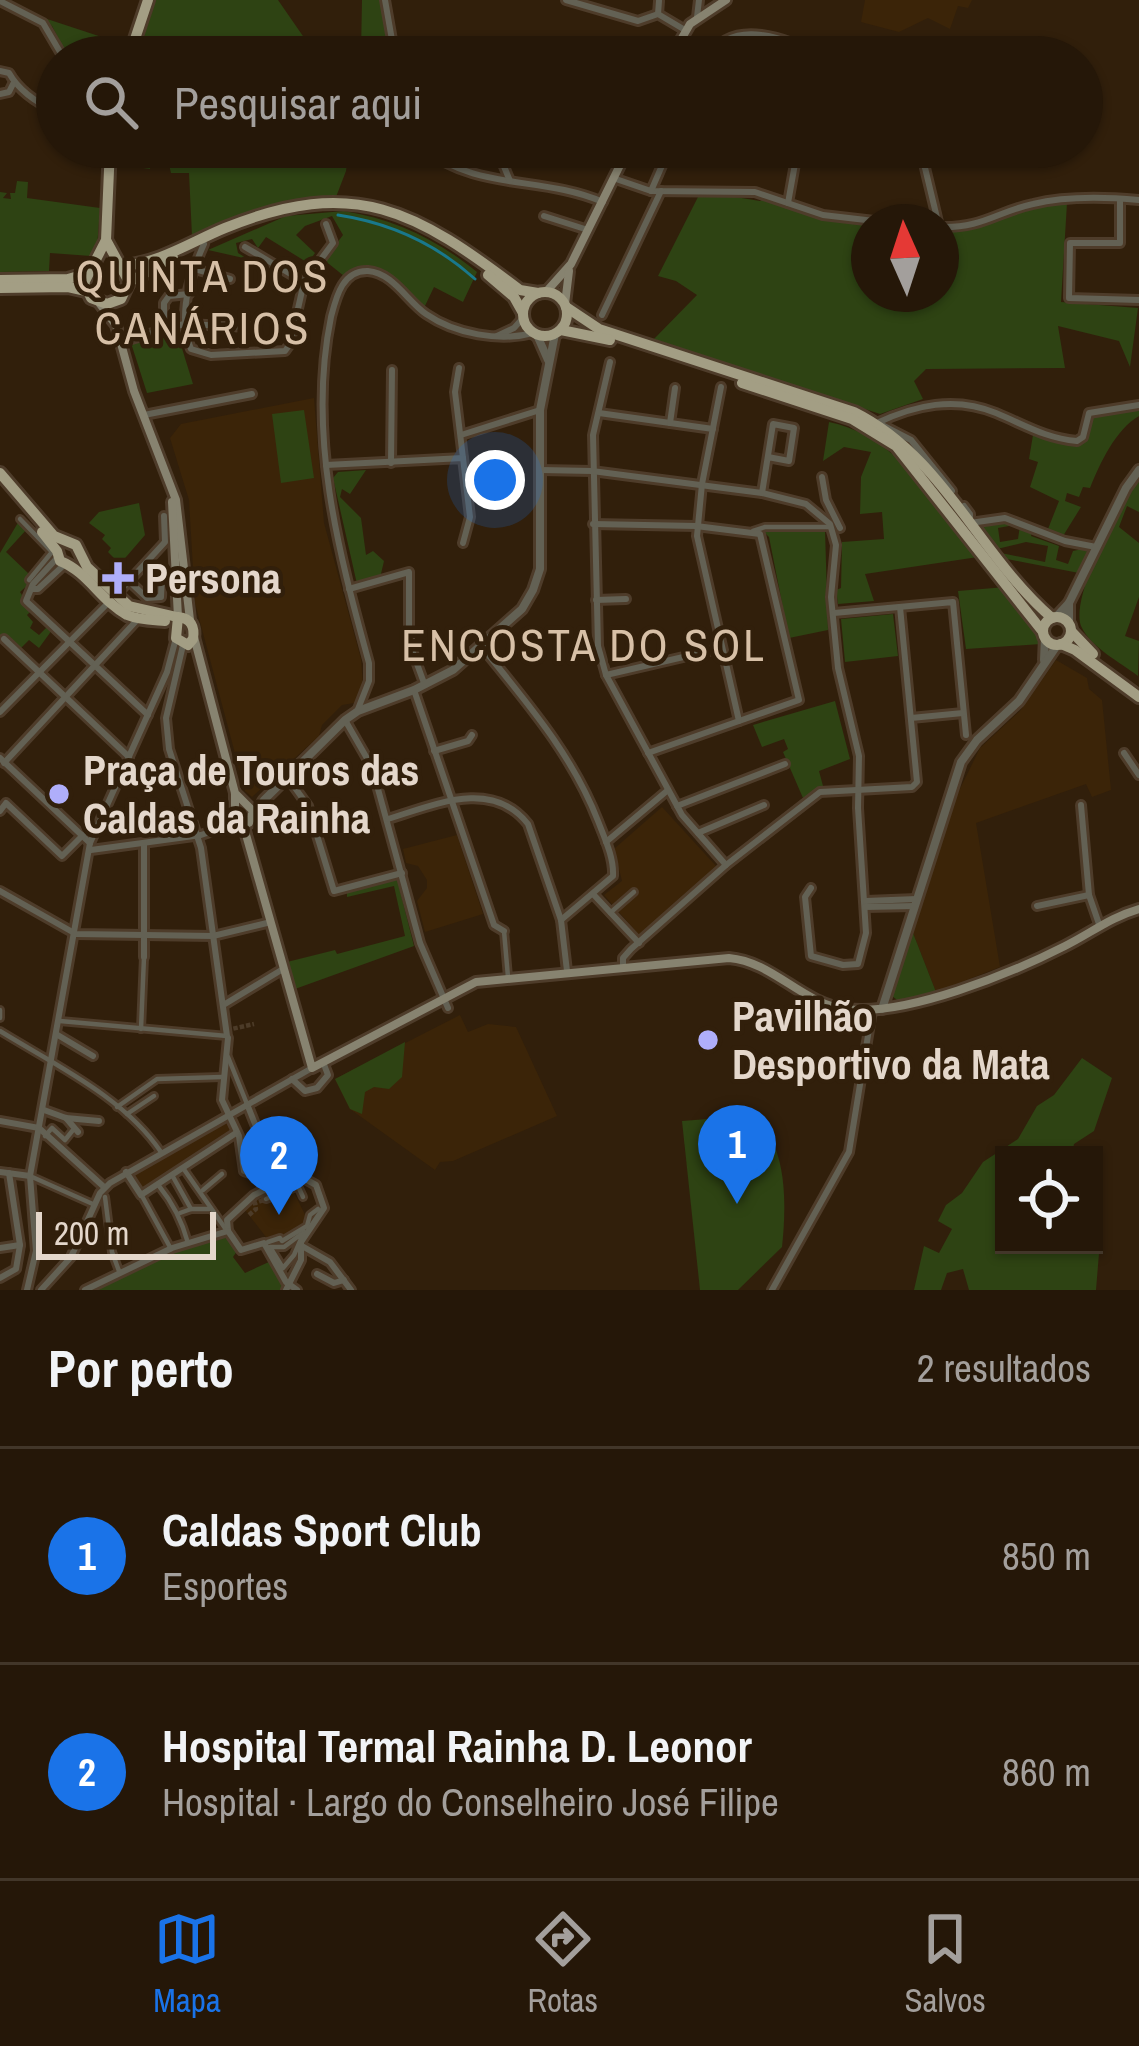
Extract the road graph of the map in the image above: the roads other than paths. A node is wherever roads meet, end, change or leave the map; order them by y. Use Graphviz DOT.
graph roads {
  1 [pos="148,0"];
  2 [pos="385,0"];
  3 [pos="566,0"];
  4 [pos="699,0"];
  5 [pos="725,0"];
  6 [pos="0,1"];
  7 [pos="658,1"];
  8 [pos="658,14"];
  9 [pos="698,17"];
  10 [pos="685,30"];
  11 [pos="51,36"];
  12 [pos="136,36"];
  13 [pos="391,36"];
  14 [pos="682,36"];
  15 [pos="0,70"];
  16 [pos="14,84"];
  17 [pos="0,94"];
  18 [pos="36,101"];
  19 [pos="109,168"];
  20 [pos="459,168"];
  21 [pos="505,168"];
  22 [pos="620,168"];
  23 [pos="661,168"];
  24 [pos="795,168"];
  25 [pos="925,168"];
  26 [pos="616,179"];
  27 [pos="510,181"];
  28 [pos="651,190"];
  29 [pos="661,191"];
  30 [pos="1120,199"];
  31 [pos="1139,200"];
  32 [pos="603,202"];
  33 [pos="788,203"];
  34 [pos="934,204"];
  35 [pos="544,216"];
  36 [pos="851,218"];
  37 [pos="326,224"];
  38 [pos="959,224"];
  39 [pos="588,230"];
  40 [pos="106,240"];
  41 [pos="204,244"];
  42 [pos="245,247"];
  43 [pos="188,251"];
  44 [pos="97,262"];
  45 [pos="119,264"];
  46 [pos="571,264"];
  47 [pos="196,266"];
  48 [pos="86,274"];
  49 [pos="230,279"];
  50 [pos="129,282"];
  51 [pos="304,282"];
  52 [pos="0,284"];
  53 [pos="86,291"];
  54 [pos="542,293"];
  55 [pos="189,294"];
  56 [pos="121,299"];
  57 [pos="1139,300"];
  58 [pos="99,303"];
  59 [pos="566,306"];
  60 [pos="602,315"];
  61 [pos="523,316"];
  62 [pos="184,324"];
  63 [pos="251,327"];
  64 [pos="164,328"];
  65 [pos="558,332"];
  66 [pos="118,333"];
  67 [pos="535,334"];
  68 [pos="494,337"];
  69 [pos="610,362"];
  70 [pos="550,367"];
  71 [pos="459,368"];
  72 [pos="392,370"];
  73 [pos="721,387"];
  74 [pos="675,388"];
  75 [pos="252,394"];
  76 [pos="1139,405"];
  77 [pos="540,410"];
  78 [pos="599,413"];
  79 [pos="900,413"];
  80 [pos="143,415"];
  81 [pos="670,423"];
  82 [pos="877,423"];
  83 [pos="713,429"];
  84 [pos="461,436"];
  85 [pos="911,440"];
  86 [pos="767,457"];
  87 [pos="463,458"];
  88 [pos="391,463"];
  89 [pos="326,466"];
  90 [pos="541,470"];
  91 [pos="1139,470"];
  92 [pos="592,471"];
  93 [pos="0,472"];
  94 [pos="822,477"];
  95 [pos="702,484"];
  96 [pos="0,485"];
  97 [pos="762,494"];
  98 [pos="826,500"];
  99 [pos="812,508"];
  100 [pos="164,516"];
  101 [pos="20,519"];
  102 [pos="970,523"];
  103 [pos="593,524"];
  104 [pos="697,526"];
  105 [pos="836,528"];
  106 [pos="753,531"];
  107 [pos="68,542"];
  108 [pos="464,543"];
  109 [pos="1096,547"];
  110 [pos="80,553"];
  111 [pos="63,559"];
  112 [pos="149,561"];
  113 [pos="29,580"];
  114 [pos="129,581"];
  115 [pos="349,589"];
  116 [pos="113,598"];
  117 [pos="626,599"];
  118 [pos="596,600"];
  119 [pos="1069,603"];
  120 [pos="900,607"];
  121 [pos="834,613"];
  122 [pos="140,618"];
  123 [pos="1054,618"];
  124 [pos="180,619"];
  125 [pos="1070,628"];
  126 [pos="1044,635"];
  127 [pos="4,639"];
  128 [pos="185,641"];
  129 [pos="70,642"];
  130 [pos="1059,644"];
  131 [pos="482,646"];
  132 [pos="722,648"];
  133 [pos="1044,660"];
  134 [pos="97,668"];
  135 [pos="40,673"];
  136 [pos="606,675"];
  137 [pos="369,681"];
  138 [pos="425,686"];
  139 [pos="414,690"];
  140 [pos="1139,693"];
  141 [pos="66,698"];
  142 [pos="375,704"];
  143 [pos="358,711"];
  144 [pos="0,712"];
  145 [pos="963,713"];
  146 [pos="148,715"];
  147 [pos="166,718"];
  148 [pos="911,718"];
  149 [pos="345,720"];
  150 [pos="739,721"];
  151 [pos="966,734"];
  152 [pos="472,735"];
  153 [pos="434,751"];
  154 [pos="648,753"];
  155 [pos="1124,753"];
  156 [pos="129,757"];
  157 [pos="2,761"];
  158 [pos="785,764"];
  159 [pos="1139,775"];
  160 [pos="288,778"];
  161 [pos="668,790"];
  162 [pos="858,790"];
  163 [pos="236,794"];
  164 [pos="263,800"];
  165 [pos="452,801"];
  166 [pos="764,805"];
  167 [pos="1081,805"];
  168 [pos="248,806"];
  169 [pos="677,806"];
  170 [pos="0,811"];
  171 [pos="241,819"];
  172 [pos="388,819"];
  173 [pos="102,820"];
  174 [pos="79,832"];
  175 [pos="698,833"];
  176 [pos="195,834"];
  177 [pos="606,842"];
  178 [pos="144,843"];
  179 [pos="90,846"];
  180 [pos="726,865"];
  181 [pos="402,873"];
  182 [pos="811,888"];
  183 [pos="1,892"];
  184 [pos="634,892"];
  185 [pos="593,894"];
  186 [pos="1089,896"];
  187 [pos="916,903"];
  188 [pos="865,904"];
  189 [pos="1037,906"];
  190 [pos="1138,907"];
  191 [pos="610,913"];
  192 [pos="561,920"];
  193 [pos="272,922"];
  194 [pos="1099,924"];
  195 [pos="504,931"];
  196 [pos="76,934"];
  197 [pos="144,935"];
  198 [pos="213,936"];
  199 [pos="638,943"];
  200 [pos="145,957"];
  201 [pos="623,967"];
  202 [pos="284,969"];
  203 [pos="567,971"];
  204 [pos="508,977"];
  205 [pos="443,997"];
  206 [pos="225,1004"];
  207 [pos="448,1008"];
  208 [pos="877,1009"];
  209 [pos="58,1021"];
  210 [pos="141,1029"];
  211 [pos="0,1031"];
  212 [pos="56,1034"];
  213 [pos="227,1035"];
  214 [pos="93,1056"];
  215 [pos="228,1057"];
  216 [pos="51,1061"];
  217 [pos="323,1062"];
  218 [pos="312,1068"];
  219 [pos="224,1077"];
  220 [pos="292,1079"];
  221 [pos="154,1096"];
  222 [pos="247,1103"];
  223 [pos="117,1107"];
  224 [pos="42,1110"];
  225 [pos="226,1113"];
  226 [pos="127,1114"];
  227 [pos="66,1118"];
  228 [pos="0,1120"];
  229 [pos="99,1121"];
  230 [pos="142,1126"];
  231 [pos="76,1131"];
  232 [pos="42,1132"];
  233 [pos="237,1133"];
  234 [pos="134,1134"];
  235 [pos="161,1152"];
  236 [pos="183,1168"];
  237 [pos="126,1172"];
  238 [pos="4,1173"];
  239 [pos="222,1174"];
  240 [pos="296,1174"];
  241 [pos="172,1175"];
  242 [pos="30,1176"];
  243 [pos="158,1184"];
  244 [pos="202,1191"];
  245 [pos="105,1192"];
  246 [pos="265,1193"];
  247 [pos="141,1195"];
  248 [pos="303,1197"];
  249 [pos="95,1205"];
  250 [pos="191,1209"];
  251 [pos="209,1209"];
  252 [pos="317,1209"];
  253 [pos="179,1214"];
  254 [pos="228,1231"];
  255 [pos="188,1243"];
  256 [pos="20,1245"];
  257 [pos="268,1245"];
  258 [pos="302,1246"];
  259 [pos="0,1248"];
  260 [pos="171,1249"];
  261 [pos="344,1258"];
  262 [pos="331,1263"];
  263 [pos="119,1271"];
  264 [pos="316,1274"];
  265 [pos="0,1278"];
  266 [pos="342,1278"];
  267 [pos="291,1288"];
  268 [pos="27,1290"];
  269 [pos="41,1290"];
  270 [pos="85,1290"];
  271 [pos="351,1290"];
  272 [pos="772,1290"];
  1 -- 12 [label="main road"];
  2 -- 13 [label="street"];
  3 -- 8 [label="street"];
  4 -- 9 [label="street"];
  5 -- 9 [label="main road"];
  6 -- 11 [label="street"];
  7 -- 8 [label="street"];
  8 -- 10 [label="street"];
  9 -- 10 [label="main road"];
  10 -- 14 [label="main road"];
  15 -- 16 [label="street"];
  16 -- 17 [label="street"];
  16 -- 18 [label="street"];
  19 -- 40 [label="main road"];
  20 -- 27 [label="street"];
  21 -- 27 [label="street"];
  22 -- 26 [label="main road"];
  23 -- 28 [label="street"];
  24 -- 33 [label="street"];
  25 -- 34 [label="street"];
  26 -- 28 [label="street"];
  26 -- 32 [label="main road"];
  27 -- 32 [label="street"];
  28 -- 29 [label="street"];
  29 -- 33 [label="street"];
  29 -- 60 [label="street"];
  30 -- 31 [label="street"];
  30 -- 38 [label="street"];
  30 -- 57 [label="street"];
  32 -- 39 [label="main road"];
  33 -- 36 [label="street"];
  35 -- 39 [label="street"];
  37 -- 51 [label="street"];
  39 -- 46 [label="main road"];
  40 -- 44 [label="main road"];
  40 -- 45 [label="main road"];
  41 -- 43 [label="main road"];
  41 -- 47 [label="street"];
  41 -- 61 [label="main road"];
  42 -- 51 [label="street"];
  43 -- 47 [label="street"];
  43 -- 50 [label="main road"];
  44 -- 45 [label="main road"];
  44 -- 48 [label="main road"];
  45 -- 50 [label="main road"];
  45 -- 54 [label="main road"];
  46 -- 54 [label="main road"];
  46 -- 59 [label="main road"];
  47 -- 49 [label="street"];
  47 -- 55 [label="street"];
  48 -- 52 [label="main road"];
  48 -- 53 [label="main road"];
  50 -- 56 [label="main road"];
  51 -- 62 [label="street"];
  52 -- 53 [label="main road"];
  53 -- 58 [label="main road"];
  54 -- 59 [label="main road"];
  54 -- 61 [label="main road"];
  55 -- 62 [label="street"];
  55 -- 64 [label="street"];
  56 -- 58 [label="main road"];
  56 -- 66 [label="main road"];
  58 -- 66 [label="main road"];
  59 -- 65 [label="main road"];
  59 -- 82 [label="main road"];
  61 -- 67 [label="main road"];
  61 -- 68 [label="street"];
  62 -- 63 [label="street"];
  62 -- 64 [label="street"];
  64 -- 66 [label="street"];
  65 -- 67 [label="main road"];
  65 -- 70 [label="street"];
  65 -- 126 [label="main road"];
  66 -- 80 [label="main road"];
  67 -- 68 [label="street"];
  67 -- 70 [label="street"];
  68 -- 89 [label="street"];
  69 -- 78 [label="street"];
  70 -- 77 [label="street"];
  71 -- 84 [label="street"];
  72 -- 88 [label="street"];
  73 -- 83 [label="street"];
  74 -- 81 [label="street"];
  75 -- 80 [label="street"];
  76 -- 79 [label="street"];
  77 -- 84 [label="street"];
  77 -- 90 [label="street"];
  78 -- 81 [label="street"];
  78 -- 92 [label="street"];
  79 -- 82 [label="street"];
  79 -- 85 [label="street"];
  80 -- 124 [label="main road"];
  81 -- 83 [label="street"];
  82 -- 85 [label="street"];
  82 -- 102 [label="main road"];
  83 -- 95 [label="street"];
  84 -- 87 [label="street"];
  85 -- 102 [label="street"];
  86 -- 86 [label="street"];
  86 -- 97 [label="street"];
  87 -- 88 [label="street"];
  87 -- 108 [label="street"];
  88 -- 89 [label="street"];
  89 -- 115 [label="street"];
  90 -- 92 [label="street"];
  90 -- 131 [label="street"];
  91 -- 109 [label="street"];
  92 -- 95 [label="street"];
  92 -- 103 [label="street"];
  93 -- 107 [label="main road"];
  94 -- 98 [label="street"];
  95 -- 97 [label="street"];
  95 -- 104 [label="street"];
  96 -- 111 [label="main road"];
  97 -- 99 [label="street"];
  98 -- 99 [label="street"];
  98 -- 105 [label="street"];
  99 -- 105 [label="street"];
  100 -- 112 [label="street"];
  101 -- 113 [label="street"];
  102 -- 109 [label="street"];
  102 -- 123 [label="main road"];
  103 -- 104 [label="street"];
  103 -- 118 [label="street"];
  104 -- 106 [label="street"];
  104 -- 132 [label="street"];
  105 -- 106 [label="street"];
  105 -- 121 [label="street"];
  106 -- 150 [label="street"];
  107 -- 110 [label="main road"];
  107 -- 111 [label="main road"];
  109 -- 119 [label="street"];
  110 -- 111 [label="main road"];
  110 -- 116 [label="main road"];
  111 -- 116 [label="main road"];
  111 -- 129 [label="street"];
  112 -- 114 [label="street"];
  112 -- 114 [label="street"];
  114 -- 116 [label="street"];
  115 -- 137 [label="street"];
  115 -- 138 [label="street"];
  116 -- 122 [label="main road"];
  116 -- 124 [label="main road"];
  116 -- 129 [label="street"];
  117 -- 118 [label="street"];
  118 -- 136 [label="street"];
  119 -- 123 [label="street"];
  119 -- 125 [label="street"];
  120 -- 121 [label="street"];
  120 -- 145 [label="street"];
  120 -- 148 [label="street"];
  121 -- 162 [label="street"];
  122 -- 124 [label="main road"];
  122 -- 134 [label="street"];
  123 -- 125 [label="main road"];
  123 -- 126 [label="main road"];
  124 -- 128 [label="main road"];
  124 -- 128 [label="main road"];
  125 -- 130 [label="main road"];
  125 -- 140 [label="main road"];
  126 -- 130 [label="main road"];
  126 -- 133 [label="street"];
  127 -- 135 [label="street"];
  128 -- 146 [label="street"];
  128 -- 147 [label="street"];
  128 -- 163 [label="main road"];
  129 -- 134 [label="street"];
  129 -- 135 [label="street"];
  130 -- 133 [label="street"];
  130 -- 140 [label="main road"];
  131 -- 138 [label="street"];
  131 -- 177 [label="street"];
  132 -- 136 [label="street"];
  132 -- 150 [label="street"];
  133 -- 187 [label="street"];
  134 -- 141 [label="street"];
  134 -- 146 [label="street"];
  135 -- 141 [label="street"];
  135 -- 144 [label="street"];
  136 -- 154 [label="street"];
  137 -- 142 [label="street"];
  137 -- 143 [label="street"];
  138 -- 139 [label="street"];
  139 -- 142 [label="street"];
  139 -- 153 [label="street"];
  141 -- 156 [label="street"];
  141 -- 157 [label="street"];
  142 -- 143 [label="street"];
  143 -- 149 [label="street"];
  145 -- 148 [label="street"];
  145 -- 151 [label="street"];
  146 -- 147 [label="street"];
  146 -- 156 [label="street"];
  147 -- 176 [label="street"];
  148 -- 162 [label="street"];
  149 -- 160 [label="street"];
  149 -- 172 [label="street"];
  150 -- 154 [label="street"];
  152 -- 153 [label="street"];
  153 -- 165 [label="street"];
  154 -- 161 [label="street"];
  155 -- 159 [label="street"];
  156 -- 173 [label="street"];
  157 -- 174 [label="street"];
  158 -- 169 [label="street"];
  160 -- 164 [label="street"];
  160 -- 181 [label="street"];
  161 -- 169 [label="street"];
  161 -- 177 [label="street"];
  162 -- 180 [label="street"];
  162 -- 188 [label="street"];
  163 -- 168 [label="main road"];
  163 -- 171 [label="main road"];
  164 -- 168 [label="street"];
  164 -- 171 [label="street"];
  165 -- 172 [label="street"];
  165 -- 192 [label="street"];
  165 -- 195 [label="street"];
  166 -- 175 [label="street"];
  167 -- 186 [label="street"];
  168 -- 171 [label="main road"];
  169 -- 175 [label="street"];
  170 -- 174 [label="street"];
  171 -- 176 [label="street"];
  171 -- 193 [label="main road"];
  172 -- 181 [label="street"];
  173 -- 174 [label="street"];
  173 -- 179 [label="street"];
  174 -- 179 [label="street"];
  175 -- 180 [label="street"];
  176 -- 178 [label="street"];
  176 -- 198 [label="street"];
  177 -- 185 [label="street"];
  178 -- 179 [label="street"];
  178 -- 197 [label="street"];
  179 -- 196 [label="street"];
  180 -- 199 [label="street"];
  181 -- 205 [label="street"];
  182 -- 188 [label="street"];
  183 -- 196 [label="street"];
  184 -- 191 [label="street"];
  185 -- 191 [label="street"];
  185 -- 192 [label="street"];
  186 -- 189 [label="street"];
  186 -- 194 [label="street"];
  187 -- 188 [label="street"];
  187 -- 208 [label="street"];
  190 -- 194 [label="main road"];
  191 -- 199 [label="street"];
  192 -- 203 [label="street"];
  193 -- 198 [label="street"];
  193 -- 202 [label="main road"];
  194 -- 208 [label="main road"];
  195 -- 204 [label="street"];
  196 -- 197 [label="street"];
  196 -- 209 [label="street"];
  197 -- 198 [label="street"];
  197 -- 200 [label="street"];
  198 -- 206 [label="street"];
  199 -- 201 [label="street"];
  200 -- 210 [label="street"];
  201 -- 203 [label="main road"];
  201 -- 208 [label="main road"];
  202 -- 206 [label="street"];
  202 -- 218 [label="main road"];
  203 -- 204 [label="main road"];
  204 -- 205 [label="main road"];
  205 -- 207 [label="street"];
  205 -- 217 [label="main road"];
  206 -- 213 [label="street"];
  208 -- 272 [label="street"];
  209 -- 210 [label="street"];
  209 -- 212 [label="street"];
  210 -- 213 [label="street"];
  211 -- 216 [label="street"];
  212 -- 214 [label="street"];
  212 -- 216 [label="street"];
  213 -- 215 [label="street"];
  215 -- 219 [label="street"];
  215 -- 222 [label="street"];
  216 -- 223 [label="street"];
  216 -- 224 [label="street"];
  217 -- 218 [label="main road"];
  217 -- 220 [label="street"];
  218 -- 220 [label="street"];
  219 -- 223 [label="street"];
  219 -- 225 [label="street"];
  220 -- 222 [label="street"];
  221 -- 226 [label="street"];
  222 -- 225 [label="street"];
  222 -- 240 [label="street"];
  223 -- 226 [label="street"];
  224 -- 227 [label="street"];
  224 -- 232 [label="street"];
  225 -- 233 [label="street"];
  225 -- 235 [label="street"];
  226 -- 230 [label="street"];
  227 -- 229 [label="street"];
  227 -- 231 [label="street"];
  228 -- 232 [label="street"];
  230 -- 234 [label="street"];
  230 -- 235 [label="street"];
  231 -- 232 [label="street"];
  232 -- 242 [label="street"];
  232 -- 245 [label="street"];
  233 -- 236 [label="street"];
  233 -- 246 [label="street"];
  235 -- 237 [label="street"];
  236 -- 241 [label="street"];
  236 -- 244 [label="street"];
  237 -- 245 [label="street"];
  237 -- 247 [label="street"];
  238 -- 242 [label="street"];
  238 -- 256 [label="street"];
  239 -- 244 [label="street"];
  240 -- 246 [label="street"];
  240 -- 258 [label="street"];
  241 -- 243 [label="street"];
  241 -- 250 [label="street"];
  242 -- 249 [label="street"];
  242 -- 268 [label="street"];
  243 -- 247 [label="street"];
  243 -- 253 [label="street"];
  244 -- 251 [label="street"];
  245 -- 249 [label="street"];
  245 -- 263 [label="street"];
  246 -- 248 [label="street"];
  246 -- 254 [label="street"];
  247 -- 260 [label="street"];
  249 -- 269 [label="street"];
  250 -- 251 [label="street"];
  250 -- 253 [label="street"];
  251 -- 254 [label="street"];
  252 -- 257 [label="street"];
  253 -- 255 [label="street"];
  254 -- 255 [label="street"];
  254 -- 257 [label="street"];
  255 -- 260 [label="street"];
  256 -- 259 [label="street"];
  256 -- 265 [label="street"];
  257 -- 257 [label="street"];
  257 -- 267 [label="street"];
  258 -- 262 [label="street"];
  258 -- 267 [label="street"];
  260 -- 263 [label="street"];
  261 -- 262 [label="street"];
  262 -- 266 [label="street"];
  263 -- 270 [label="street"];
  264 -- 266 [label="street"];
  266 -- 271 [label="street"];
}
